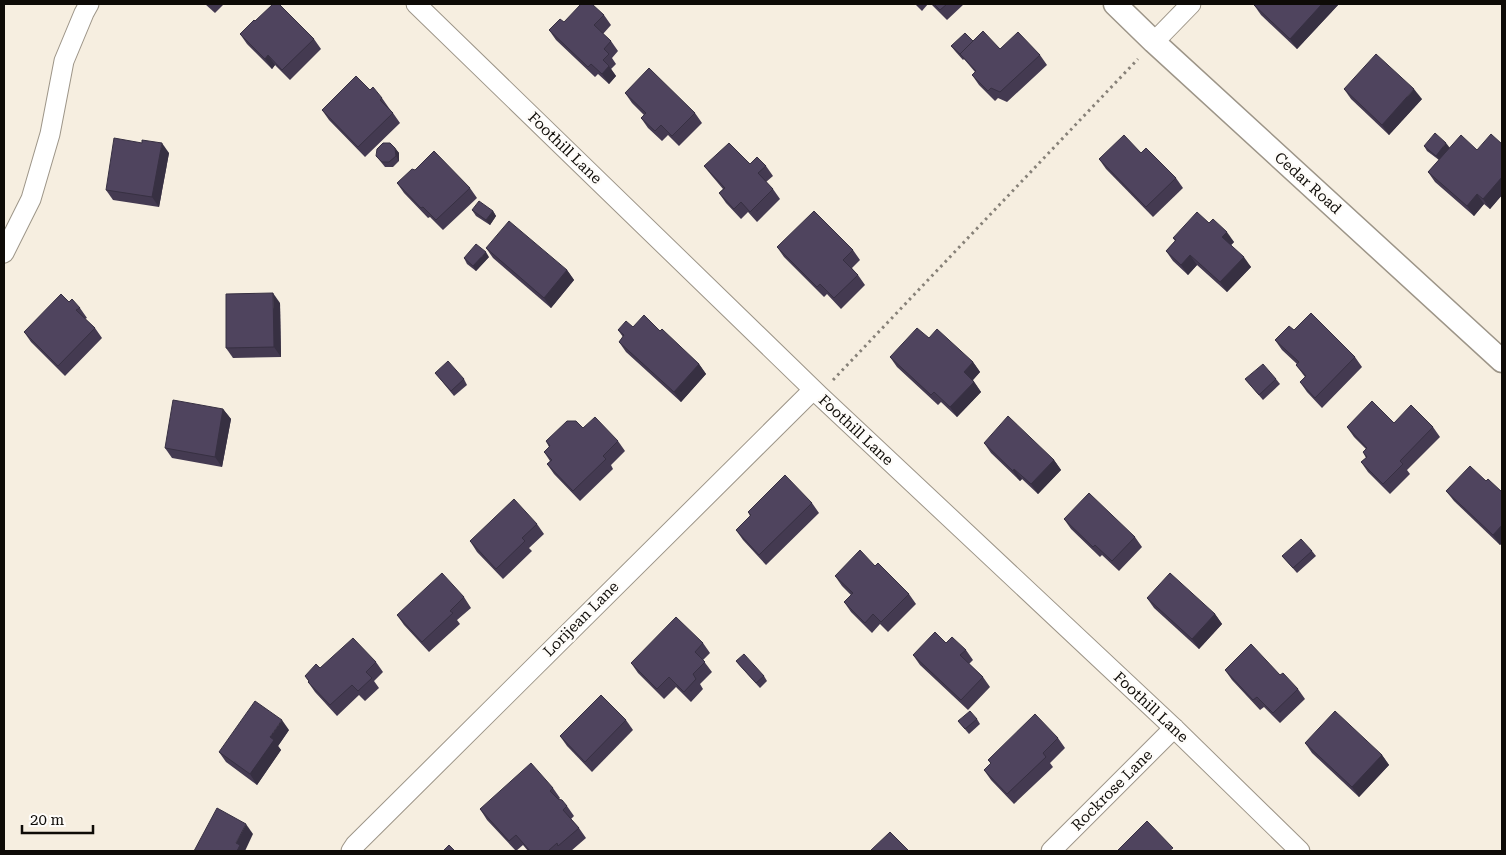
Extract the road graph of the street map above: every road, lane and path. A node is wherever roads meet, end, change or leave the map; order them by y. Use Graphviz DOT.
graph roads {
  1 [pos="89,4"];
  2 [pos="416,4"];
  3 [pos="1115,4"];
  4 [pos="1191,4"];
  5 [pos="1154,42"];
  6 [pos="4,253"];
  7 [pos="1502,361"];
  8 [pos="816,392"];
  9 [pos="1174,728"];
  10 [pos="351,851"];
  11 [pos="1051,851"];
  12 [pos="1300,851"];
  1 -- 6 [label="street"];
  2 -- 8 [label="street, Foothill Lane"];
  3 -- 5 [label="street, Cedar Road"];
  4 -- 5 [label="street"];
  5 -- 7 [label="street, Cedar Road"];
  5 -- 8 [label="path"];
  8 -- 9 [label="street, Foothill Lane"];
  8 -- 10 [label="street, Lorijean Lane"];
  9 -- 11 [label="street, Rockrose Lane"];
  9 -- 12 [label="street, Foothill Lane"];
}
